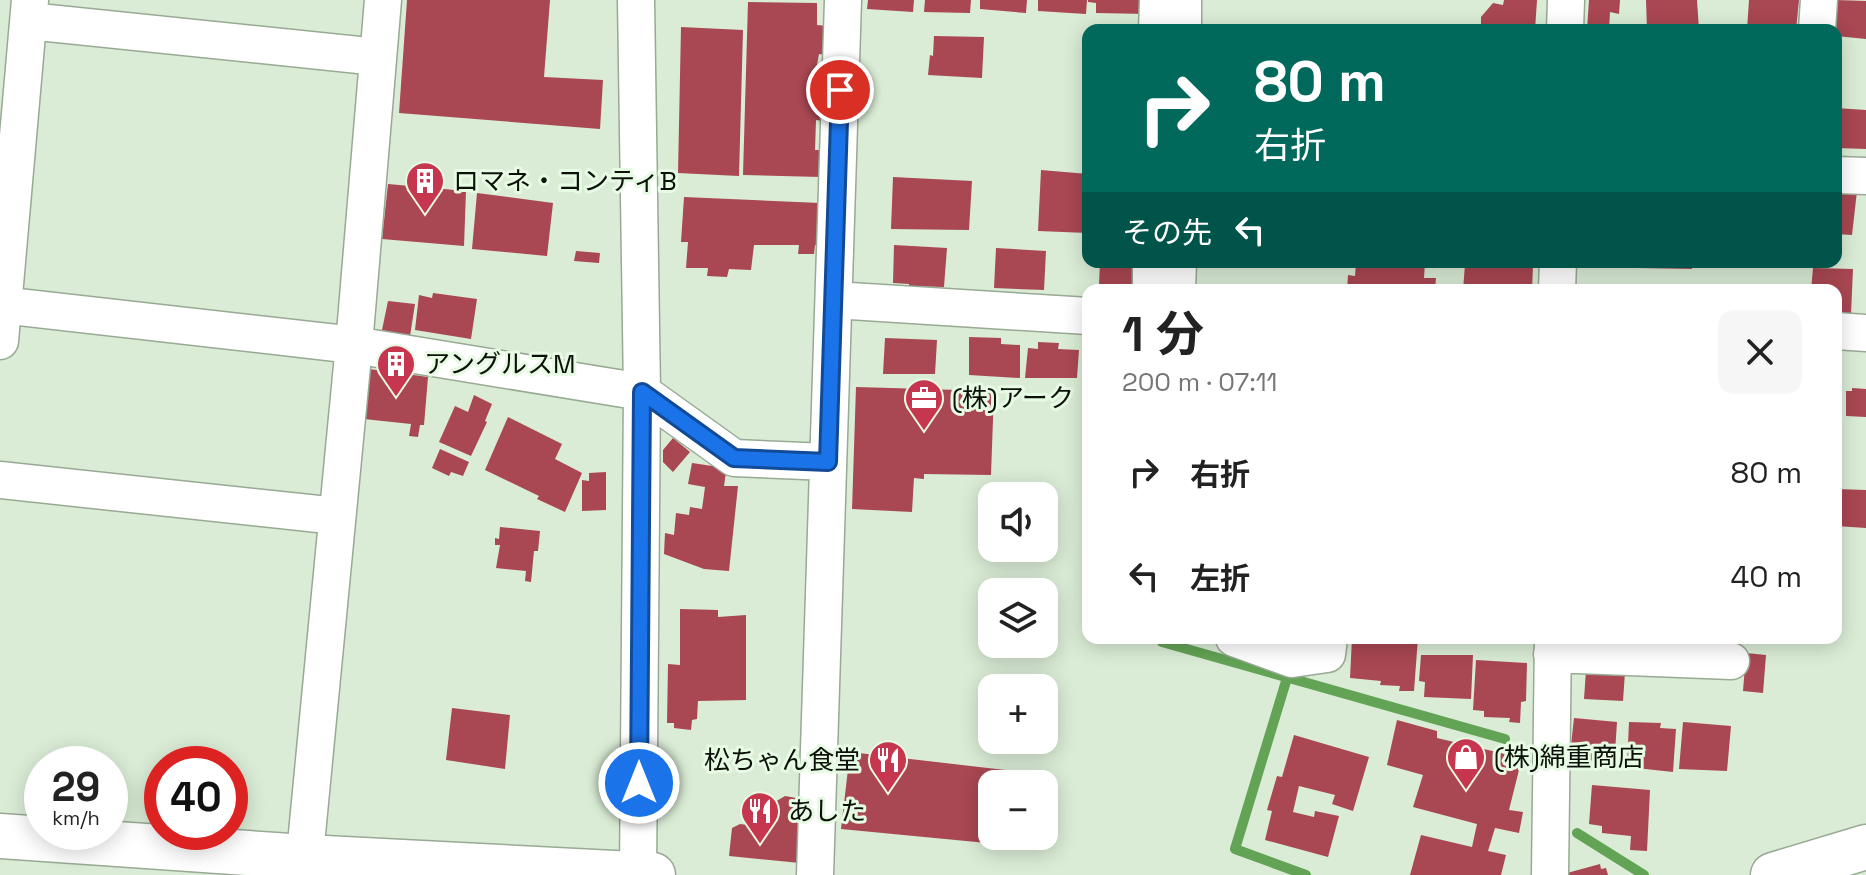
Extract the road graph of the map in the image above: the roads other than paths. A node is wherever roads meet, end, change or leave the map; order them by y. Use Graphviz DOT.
graph roads {
  1 [pos="383,0"];
  2 [pos="636,0"];
  3 [pos="843,0"];
  4 [pos="1158,0"];
  5 [pos="1183,0"];
  6 [pos="1566,0"];
  7 [pos="1819,0"];
  8 [pos="30,10"];
  9 [pos="1157,24"];
  10 [pos="1183,24"];
  11 [pos="1565,24"];
  12 [pos="1817,24"];
  13 [pos="378,57"];
  14 [pos="1842,175"];
  15 [pos="1866,176"];
  16 [pos="834,300"];
  17 [pos="1,306"];
  18 [pos="1082,316"];
  19 [pos="1842,331"];
  20 [pos="1866,333"];
  21 [pos="0,341"];
  22 [pos="354,345"];
  23 [pos="642,392"];
  24 [pos="828,462"];
  25 [pos="0,480"];
  26 [pos="337,516"];
  27 [pos="1251,644"];
  28 [pos="1328,644"];
  29 [pos="1552,646"];
  30 [pos="1731,661"];
  31 [pos="0,836"];
  32 [pos="1866,847"];
  33 [pos="304,866"];
  34 [pos="643,875"];
  35 [pos="815,875"];
  36 [pos="1550,875"];
  37 [pos="1773,875"];
  1 -- 13 [label="street"];
  2 -- 23 [label="street"];
  3 -- 16 [label="street"];
  4 -- 9 [label="street"];
  5 -- 10 [label="street"];
  6 -- 11 [label="street"];
  7 -- 12 [label="street"];
  8 -- 13 [label="street"];
  8 -- 17 [label="street"];
  13 -- 22 [label="street"];
  14 -- 15 [label="street"];
  16 -- 18 [label="street"];
  16 -- 24 [label="street"];
  17 -- 21 [label="street"];
  17 -- 22 [label="street"];
  19 -- 20 [label="street"];
  22 -- 23 [label="street"];
  22 -- 26 [label="street"];
  23 -- 24 [label="street"];
  23 -- 34 [label="street"];
  24 -- 35 [label="street"];
  25 -- 26 [label="street"];
  26 -- 33 [label="street"];
  27 -- 28 [label="street"];
  29 -- 30 [label="street"];
  29 -- 36 [label="street"];
  31 -- 33 [label="main road"];
  32 -- 37 [label="main road"];
  33 -- 34 [label="main road"];
}
